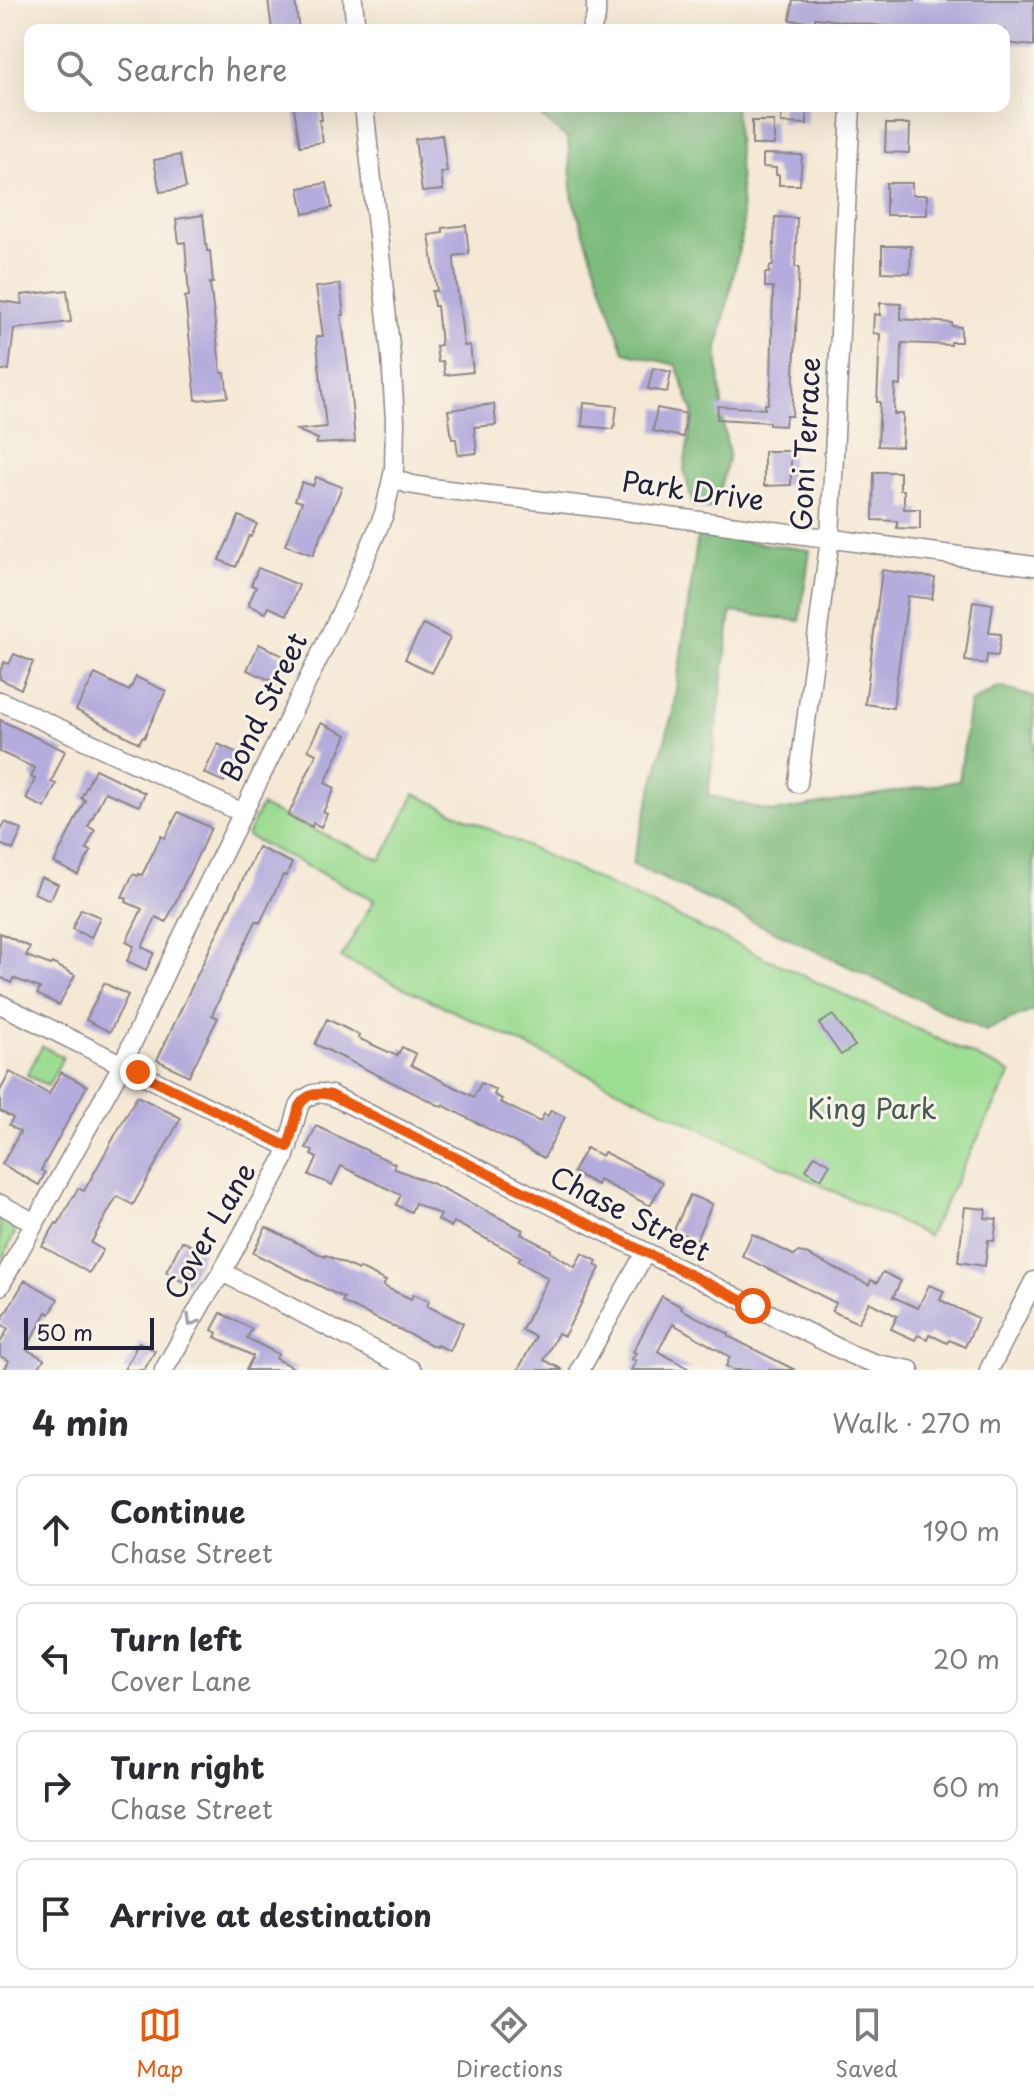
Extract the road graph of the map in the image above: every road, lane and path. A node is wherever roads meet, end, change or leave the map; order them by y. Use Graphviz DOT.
graph roads {
  1 [pos="353,0"];
  2 [pos="596,0"];
  3 [pos="355,24"];
  4 [pos="593,24"];
  5 [pos="365,112"];
  6 [pos="851,112"];
  7 [pos="393,478"];
  8 [pos="830,538"];
  9 [pos="1034,566"];
  10 [pos="0,701"];
  11 [pos="798,783"];
  12 [pos="243,813"];
  13 [pos="0,1004"];
  14 [pos="122,1065"];
  15 [pos="331,1095"];
  16 [pos="288,1147"];
  17 [pos="0,1204"];
  18 [pos="35,1223"];
  19 [pos="645,1253"];
  20 [pos="222,1272"];
  21 [pos="1034,1281"];
  22 [pos="0,1286"];
  23 [pos="164,1370"];
  24 [pos="412,1370"];
  25 [pos="580,1370"];
  26 [pos="910,1370"];
  27 [pos="989,1370"];
  1 -- 3 [label="street"];
  2 -- 4 [label="street"];
  5 -- 7 [label="street, Bond Street"];
  6 -- 8 [label="street, Goni Terrace"];
  7 -- 8 [label="street, Park Drive"];
  7 -- 12 [label="street, Bond Street"];
  8 -- 9 [label="street, Park Drive"];
  8 -- 11 [label="street, Goni Terrace"];
  10 -- 12 [label="street"];
  12 -- 14 [label="street, Bond Street"];
  13 -- 14 [label="street"];
  14 -- 16 [label="street"];
  14 -- 18 [label="street, Bond Street"];
  15 -- 16 [label="street, Cover Lane"];
  15 -- 19 [label="street, Chase Street"];
  16 -- 20 [label="street, Cover Lane"];
  17 -- 18 [label="street"];
  18 -- 22 [label="street, Bond Street"];
  19 -- 25 [label="street"];
  19 -- 26 [label="street, Chase Street"];
  20 -- 23 [label="street, Cover Lane, one-way"];
  20 -- 24 [label="street"];
  21 -- 27 [label="street"];
}
